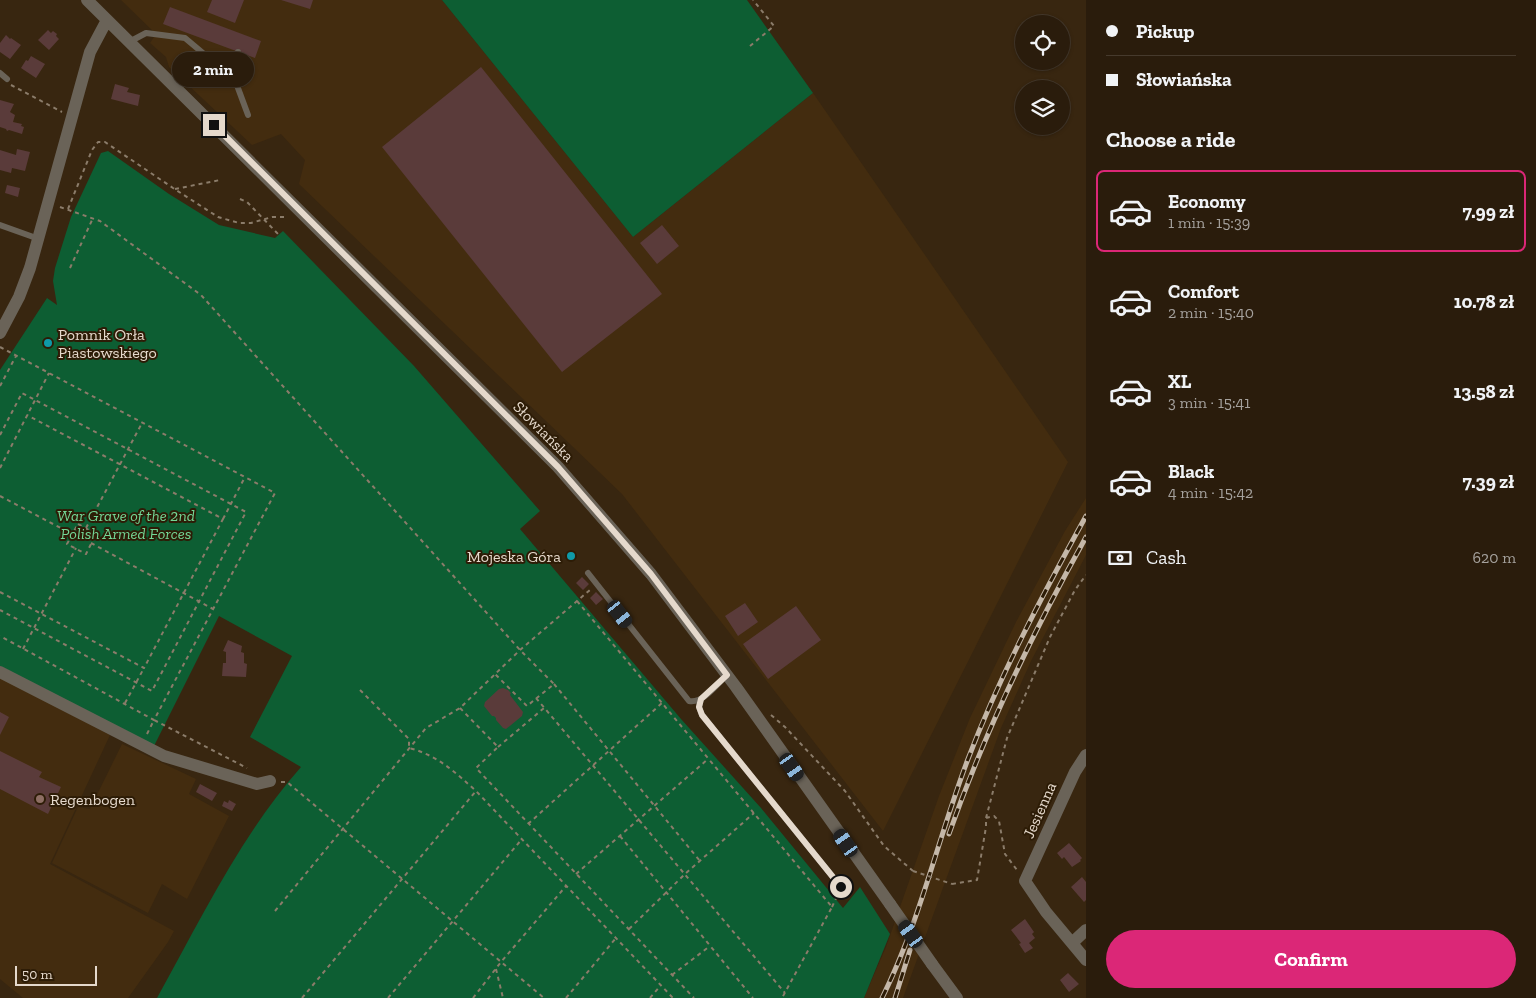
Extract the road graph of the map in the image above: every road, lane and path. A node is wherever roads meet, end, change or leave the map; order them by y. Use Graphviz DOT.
graph roads {
  1 [pos="753,0"];
  2 [pos="92,2"];
  3 [pos="107,20"];
  4 [pos="129,42"];
  5 [pos="750,46"];
  6 [pos="238,52"];
  7 [pos="0,74"];
  8 [pos="7,78"];
  9 [pos="235,80"];
  10 [pos="65,114"];
  11 [pos="248,115"];
  12 [pos="220,180"];
  13 [pos="175,189"];
  14 [pos="240,199"];
  15 [pos="48,205"];
  16 [pos="68,209"];
  17 [pos="287,217"];
  18 [pos="93,218"];
  19 [pos="264,219"];
  20 [pos="0,225"];
  21 [pos="279,234"];
  22 [pos="39,239"];
  23 [pos="70,268"];
  24 [pos="0,333"];
  25 [pos="0,346"];
  26 [pos="16,356"];
  27 [pos="49,373"];
  28 [pos="0,386"];
  29 [pos="35,400"];
  30 [pos="27,415"];
  31 [pos="142,423"];
  32 [pos="0,434"];
  33 [pos="128,449"];
  34 [pos="120,464"];
  35 [pos="0,468"];
  36 [pos="245,477"];
  37 [pos="0,496"];
  38 [pos="231,504"];
  39 [pos="223,519"];
  40 [pos="86,528"];
  41 [pos="72,534"];
  42 [pos="91,543"];
  43 [pos="76,548"];
  44 [pos="588,573"];
  45 [pos="1086,575"];
  46 [pos="597,584"];
  47 [pos="0,592"];
  48 [pos="184,593"];
  49 [pos="199,601"];
  50 [pos="577,601"];
  51 [pos="213,609"];
  52 [pos="0,610"];
  53 [pos="41,614"];
  54 [pos="34,628"];
  55 [pos="0,636"];
  56 [pos="23,649"];
  57 [pos="520,650"];
  58 [pos="144,668"];
  59 [pos="0,672"];
  60 [pos="495,674"];
  61 [pos="727,675"];
  62 [pos="137,682"];
  63 [pos="554,684"];
  64 [pos="360,690"];
  65 [pos="536,698"];
  66 [pos="701,699"];
  67 [pos="662,703"];
  68 [pos="125,704"];
  69 [pos="544,707"];
  70 [pos="460,708"];
  71 [pos="770,714"];
  72 [pos="154,720"];
  73 [pos="141,745"];
  74 [pos="498,747"];
  75 [pos="409,748"];
  76 [pos="609,751"];
  77 [pos="1086,755"];
  78 [pos="708,759"];
  79 [pos="593,765"];
  80 [pos="253,771"];
  81 [pos="270,781"];
  82 [pos="476,791"];
  83 [pos="654,806"];
  84 [pos="754,813"];
  85 [pos="986,818"];
  86 [pos="639,819"];
  87 [pos="528,824"];
  88 [pos="341,828"];
  89 [pos="620,836"];
  90 [pos="522,839"];
  91 [pos="700,861"];
  92 [pos="576,874"];
  93 [pos="685,874"];
  94 [pos="401,878"];
  95 [pos="1025,881"];
  96 [pos="566,886"];
  97 [pos="841,887"];
  98 [pos="666,892"];
  99 [pos="832,908"];
  100 [pos="274,911"];
  101 [pos="453,922"];
  102 [pos="628,929"];
  103 [pos="1086,930"];
  104 [pos="616,938"];
  105 [pos="1072,943"];
  106 [pos="711,946"];
  107 [pos="1086,960"];
  108 [pos="501,962"];
  109 [pos="496,969"];
  110 [pos="672,975"];
  111 [pos="661,985"];
  112 [pos="785,992"];
  113 [pos="302,998"];
  114 [pos="388,998"];
  115 [pos="473,998"];
  116 [pos="503,998"];
  117 [pos="544,998"];
  118 [pos="566,998"];
  119 [pos="650,998"];
  120 [pos="673,998"];
  121 [pos="694,998"];
  122 [pos="753,998"];
  123 [pos="782,998"];
  124 [pos="957,998"];
  1 -- 5 [label="path"];
  2 -- 3 [label="street, Słowiańska"];
  3 -- 4 [label="street, Słowiańska"];
  3 -- 15 [label="street"];
  4 -- 9 [label="lane"];
  4 -- 61 [label="street, Słowiańska"];
  6 -- 9 [label="lane"];
  7 -- 8 [label="lane"];
  8 -- 10 [label="path"];
  9 -- 11 [label="lane"];
  12 -- 13 [label="path"];
  13 -- 16 [label="path"];
  13 -- 19 [label="path"];
  14 -- 19 [label="path"];
  15 -- 16 [label="path"];
  15 -- 22 [label="street"];
  16 -- 18 [label="path"];
  17 -- 19 [label="path"];
  18 -- 23 [label="path"];
  18 -- 57 [label="path"];
  19 -- 21 [label="path"];
  20 -- 22 [label="lane"];
  22 -- 24 [label="street"];
  25 -- 26 [label="path"];
  26 -- 27 [label="path"];
  26 -- 28 [label="path"];
  27 -- 29 [label="path"];
  27 -- 31 [label="path"];
  29 -- 30 [label="path"];
  29 -- 32 [label="path"];
  29 -- 33 [label="path"];
  30 -- 34 [label="path"];
  30 -- 35 [label="path"];
  31 -- 33 [label="path"];
  31 -- 36 [label="path"];
  33 -- 34 [label="path"];
  33 -- 38 [label="path"];
  34 -- 39 [label="path"];
  34 -- 40 [label="path"];
  36 -- 38 [label="path"];
  36 -- 51 [label="path"];
  37 -- 41 [label="path"];
  38 -- 39 [label="path"];
  38 -- 49 [label="path"];
  39 -- 48 [label="path"];
  40 -- 41 [label="path"];
  40 -- 42 [label="path"];
  41 -- 43 [label="path"];
  42 -- 43 [label="path"];
  42 -- 48 [label="path"];
  43 -- 53 [label="path"];
  44 -- 46 [label="lane"];
  45 -- 85 [label="path"];
  46 -- 50 [label="path"];
  46 -- 66 [label="lane"];
  47 -- 53 [label="path"];
  48 -- 49 [label="path"];
  48 -- 58 [label="path"];
  49 -- 51 [label="path"];
  49 -- 62 [label="path"];
  50 -- 57 [label="path"];
  50 -- 67 [label="path"];
  51 -- 72 [label="path"];
  52 -- 54 [label="path"];
  53 -- 54 [label="path"];
  53 -- 58 [label="path"];
  54 -- 56 [label="path"];
  54 -- 62 [label="path"];
  55 -- 56 [label="path"];
  56 -- 68 [label="path"];
  57 -- 60 [label="path"];
  57 -- 63 [label="path"];
  58 -- 62 [label="path"];
  59 -- 73 [label="street"];
  60 -- 65 [label="path"];
  60 -- 70 [label="path"];
  61 -- 66 [label="lane"];
  61 -- 124 [label="street, Słowiańska, bridge"];
  62 -- 68 [label="path"];
  63 -- 65 [label="path"];
  63 -- 76 [label="path"];
  64 -- 75 [label="path"];
  65 -- 69 [label="path"];
  66 -- 97 [label="lane"];
  67 -- 76 [label="path"];
  67 -- 78 [label="path"];
  68 -- 72 [label="path"];
  69 -- 74 [label="path"];
  69 -- 79 [label="path"];
  70 -- 74 [label="path"];
  70 -- 75 [label="path"];
  71 -- 85 [label="path, bridge"];
  72 -- 73 [label="path"];
  72 -- 80 [label="path"];
  73 -- 81 [label="street"];
  74 -- 87 [label="path"];
  75 -- 82 [label="path"];
  75 -- 88 [label="path"];
  76 -- 79 [label="path"];
  76 -- 83 [label="path"];
  77 -- 95 [label="street, Jesienna"];
  78 -- 83 [label="path"];
  78 -- 84 [label="path"];
  79 -- 86 [label="path"];
  79 -- 87 [label="path"];
  81 -- 88 [label="path"];
  82 -- 90 [label="path"];
  82 -- 94 [label="path"];
  83 -- 86 [label="path"];
  83 -- 91 [label="path"];
  84 -- 91 [label="path"];
  84 -- 99 [label="path"];
  85 -- 95 [label="path"];
  86 -- 89 [label="path"];
  86 -- 93 [label="path"];
  87 -- 92 [label="path"];
  88 -- 94 [label="path"];
  88 -- 100 [label="path"];
  89 -- 92 [label="path"];
  89 -- 98 [label="path"];
  90 -- 96 [label="path"];
  90 -- 101 [label="path"];
  91 -- 93 [label="path"];
  92 -- 102 [label="path"];
  93 -- 98 [label="path"];
  93 -- 112 [label="path"];
  94 -- 101 [label="path"];
  94 -- 113 [label="path"];
  95 -- 105 [label="street"];
  96 -- 104 [label="path"];
  96 -- 108 [label="path"];
  97 -- 99 [label="path"];
  98 -- 102 [label="path"];
  98 -- 106 [label="path"];
  99 -- 112 [label="path"];
  101 -- 108 [label="path"];
  101 -- 114 [label="path"];
  102 -- 110 [label="path"];
  103 -- 105 [label="street"];
  104 -- 111 [label="path"];
  104 -- 118 [label="path"];
  105 -- 107 [label="street"];
  106 -- 110 [label="path"];
  106 -- 122 [label="path"];
  108 -- 109 [label="path"];
  108 -- 117 [label="path"];
  109 -- 115 [label="path"];
  109 -- 116 [label="path"];
  110 -- 121 [label="path"];
  111 -- 119 [label="path"];
  111 -- 120 [label="path"];
  112 -- 123 [label="path"];
}
